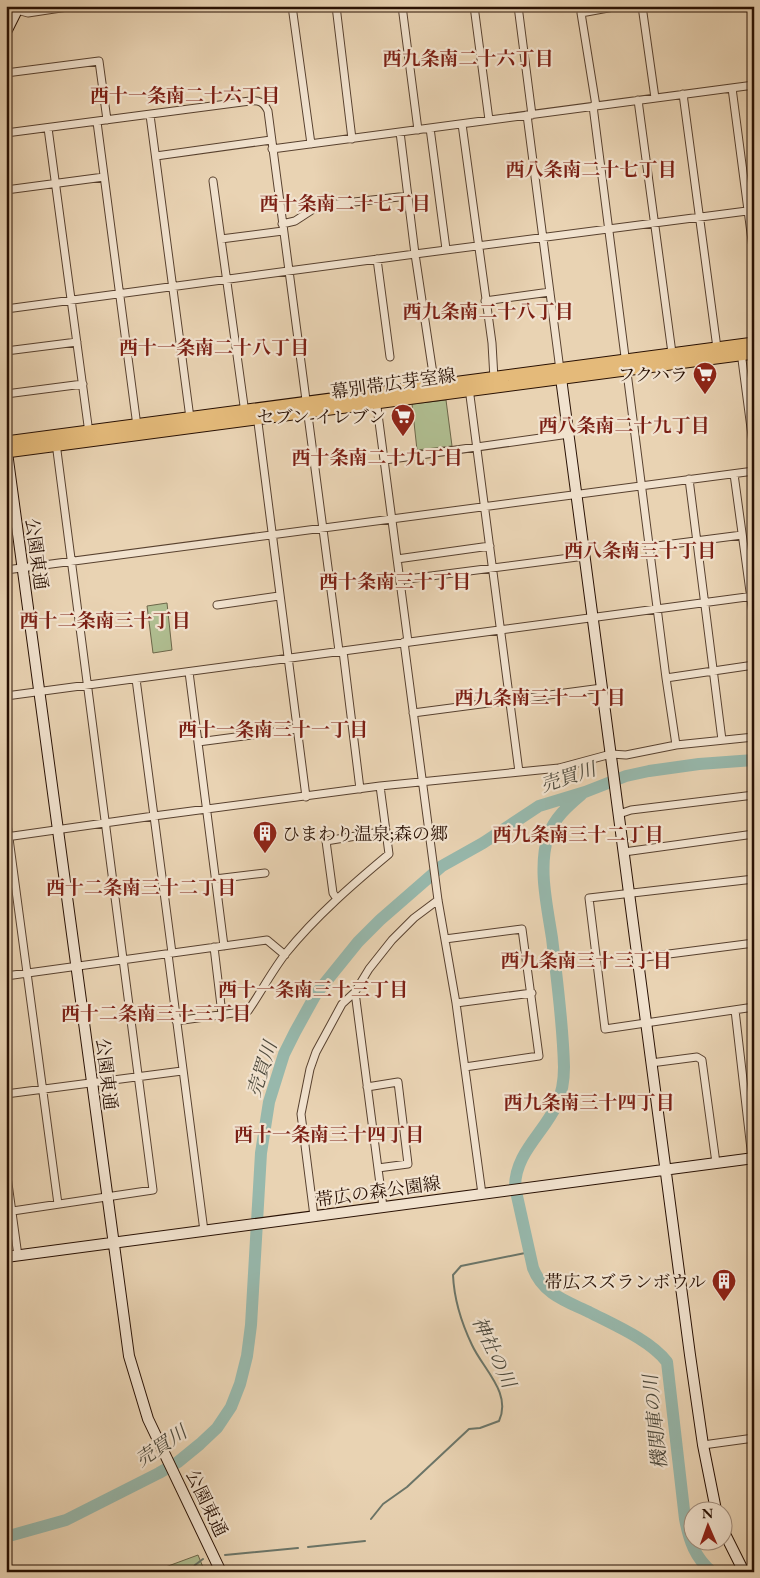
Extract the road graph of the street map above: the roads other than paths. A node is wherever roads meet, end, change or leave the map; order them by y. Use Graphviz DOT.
graph roads {
  1 [pos="74,6"];
  2 [pos="292,6"];
  3 [pos="336,6"];
  4 [pos="402,6"];
  5 [pos="474,6"];
  6 [pos="518,6"];
  7 [pos="619,6"];
  8 [pos="642,6"];
  9 [pos="18,8"];
  10 [pos="6,32"];
  11 [pos="6,73"];
  12 [pos="754,85"];
  13 [pos="732,88"];
  14 [pos="683,94"];
  15 [pos="655,98"];
  16 [pos="638,100"];
  17 [pos="594,106"];
  18 [pos="150,115"];
  19 [pos="530,115"];
  20 [pos="107,120"];
  21 [pos="489,120"];
  22 [pos="97,122"];
  23 [pos="462,124"];
  24 [pos="48,128"];
  25 [pos="430,128"];
  26 [pos="418,130"];
  27 [pos="400,132"];
  28 [pos="6,134"];
  29 [pos="352,139"];
  30 [pos="271,140"];
  31 [pos="311,144"];
  32 [pos="272,149"];
  33 [pos="156,156"];
  34 [pos="104,176"];
  35 [pos="213,181"];
  36 [pos="56,184"];
  37 [pos="6,190"];
  38 [pos="408,196"];
  39 [pos="747,211"];
  40 [pos="700,217"];
  41 [pos="654,224"];
  42 [pos="283,227"];
  43 [pos="608,229"];
  44 [pos="543,238"];
  45 [pos="221,239"];
  46 [pos="478,245"];
  47 [pos="446,249"];
  48 [pos="415,254"];
  49 [pos="754,256"];
  50 [pos="377,259"];
  51 [pos="288,272"];
  52 [pos="226,279"];
  53 [pos="172,286"];
  54 [pos="550,292"];
  55 [pos="120,293"];
  56 [pos="71,300"];
  57 [pos="485,300"];
  58 [pos="6,309"];
  59 [pos="77,342"];
  60 [pos="754,343"];
  61 [pos="718,348"];
  62 [pos="740,350"];
  63 [pos="6,352"];
  64 [pos="672,353"];
  65 [pos="754,353"];
  66 [pos="390,357"];
  67 [pos="626,365"];
  68 [pos="561,373"];
  69 [pos="494,382"];
  70 [pos="83,384"];
  71 [pos="468,386"];
  72 [pos="435,390"];
  73 [pos="6,394"];
  74 [pos="376,398"];
  75 [pos="307,407"];
  76 [pos="251,415"];
  77 [pos="190,418"];
  78 [pos="138,430"];
  79 [pos="569,434"];
  80 [pos="90,436"];
  81 [pos="55,441"];
  82 [pos="476,446"];
  83 [pos="6,448"];
  84 [pos="754,451"];
  85 [pos="385,460"];
  86 [pos="754,471"];
  87 [pos="734,474"];
  88 [pos="689,479"];
  89 [pos="642,486"];
  90 [pos="577,495"];
  91 [pos="485,508"];
  92 [pos="392,520"];
  93 [pos="323,530"];
  94 [pos="272,535"];
  95 [pos="742,535"];
  96 [pos="697,541"];
  97 [pos="490,546"];
  98 [pos="649,547"];
  99 [pos="585,556"];
  100 [pos="397,559"];
  101 [pos="72,561"];
  102 [pos="493,567"];
  103 [pos="23,568"];
  104 [pos="6,570"];
  105 [pos="400,580"];
  106 [pos="279,596"];
  107 [pos="752,596"];
  108 [pos="705,603"];
  109 [pos="217,605"];
  110 [pos="657,609"];
  111 [pos="594,618"];
  112 [pos="754,621"];
  113 [pos="501,630"];
  114 [pos="406,642"];
  115 [pos="341,651"];
  116 [pos="287,658"];
  117 [pos="754,665"];
  118 [pos="714,671"];
  119 [pos="189,672"];
  120 [pos="136,678"];
  121 [pos="666,678"];
  122 [pos="88,685"];
  123 [pos="602,688"];
  124 [pos="40,692"];
  125 [pos="6,696"];
  126 [pos="509,700"];
  127 [pos="413,713"];
  128 [pos="297,729"];
  129 [pos="754,737"];
  130 [pos="722,740"];
  131 [pos="198,742"];
  132 [pos="676,745"];
  133 [pos="611,758"];
  134 [pos="519,772"];
  135 [pos="422,782"];
  136 [pos="380,786"];
  137 [pos="360,789"];
  138 [pos="754,794"];
  139 [pos="306,796"];
  140 [pos="618,809"];
  141 [pos="206,810"];
  142 [pos="6,816"];
  143 [pos="154,816"];
  144 [pos="106,822"];
  145 [pos="58,830"];
  146 [pos="386,831"];
  147 [pos="754,834"];
  148 [pos="8,837"];
  149 [pos="624,852"];
  150 [pos="265,873"];
  151 [pos="215,879"];
  152 [pos="754,879"];
  153 [pos="630,894"];
  154 [pos="438,898"];
  155 [pos="337,899"];
  156 [pos="445,940"];
  157 [pos="754,943"];
  158 [pos="224,946"];
  159 [pos="214,947"];
  160 [pos="170,954"];
  161 [pos="285,955"];
  162 [pos="638,958"];
  163 [pos="124,960"];
  164 [pos="76,967"];
  165 [pos="28,974"];
  166 [pos="6,976"];
  167 [pos="354,992"];
  168 [pos="532,993"];
  169 [pos="456,1003"];
  170 [pos="754,1008"];
  171 [pos="734,1010"];
  172 [pos="222,1014"];
  173 [pos="176,1022"];
  174 [pos="646,1024"];
  175 [pos="651,1063"];
  176 [pos="465,1067"];
  177 [pos="182,1071"];
  178 [pos="138,1077"];
  179 [pos="92,1083"];
  180 [pos="366,1087"];
  181 [pos="43,1090"];
  182 [pos="6,1094"];
  183 [pos="753,1158"];
  184 [pos="716,1163"];
  185 [pos="378,1168"];
  186 [pos="6,1169"];
  187 [pos="666,1169"];
  188 [pos="482,1194"];
  189 [pos="107,1197"];
  190 [pos="58,1204"];
  191 [pos="383,1207"];
  192 [pos="9,1211"];
  193 [pos="314,1216"];
  194 [pos="204,1231"];
  195 [pos="113,1243"];
  196 [pos="18,1256"];
  197 [pos="6,1257"];
  198 [pos="754,1438"];
  199 [pos="703,1445"];
  200 [pos="713,1500"];
  201 [pos="732,1548"];
  202 [pos="221,1572"];
  203 [pos="744,1572"];
  1 -- 9 [label="street"];
  2 -- 31 [label="street"];
  3 -- 29 [label="street"];
  4 -- 26 [label="street"];
  5 -- 21 [label="street"];
  6 -- 19 [label="street"];
  7 -- 17 [label="street"];
  8 -- 15 [label="street"];
  9 -- 10 [label="street"];
  11 -- 20 [label="street"];
  12 -- 13 [label="street"];
  13 -- 14 [label="street"];
  13 -- 39 [label="street"];
  14 -- 15 [label="street"];
  14 -- 40 [label="street"];
  15 -- 16 [label="street"];
  16 -- 17 [label="street"];
  16 -- 41 [label="street"];
  17 -- 19 [label="street"];
  17 -- 43 [label="street"];
  18 -- 20 [label="street"];
  18 -- 30 [label="street"];
  18 -- 33 [label="street"];
  19 -- 21 [label="street"];
  19 -- 44 [label="street"];
  20 -- 22 [label="street"];
  21 -- 23 [label="street"];
  22 -- 24 [label="street"];
  22 -- 34 [label="street"];
  23 -- 25 [label="street"];
  23 -- 46 [label="street"];
  24 -- 28 [label="street"];
  24 -- 36 [label="street"];
  25 -- 26 [label="street"];
  25 -- 47 [label="street"];
  26 -- 27 [label="street"];
  27 -- 29 [label="street"];
  27 -- 38 [label="street"];
  29 -- 31 [label="street"];
  30 -- 32 [label="street"];
  30 -- 33 [label="street"];
  31 -- 32 [label="street"];
  32 -- 42 [label="street"];
  33 -- 53 [label="street"];
  34 -- 36 [label="street"];
  34 -- 55 [label="street"];
  35 -- 45 [label="street"];
  36 -- 37 [label="street"];
  36 -- 56 [label="street"];
  38 -- 42 [label="street"];
  38 -- 48 [label="street"];
  39 -- 40 [label="street"];
  39 -- 49 [label="street"];
  40 -- 41 [label="street"];
  40 -- 61 [label="street"];
  41 -- 43 [label="street"];
  41 -- 64 [label="street"];
  42 -- 45 [label="street"];
  42 -- 51 [label="street"];
  43 -- 44 [label="street"];
  43 -- 67 [label="street"];
  44 -- 46 [label="street"];
  44 -- 54 [label="street"];
  45 -- 52 [label="street"];
  46 -- 47 [label="street"];
  46 -- 57 [label="street"];
  47 -- 48 [label="street"];
  48 -- 50 [label="street"];
  48 -- 72 [label="street"];
  50 -- 51 [label="street"];
  50 -- 66 [label="street"];
  51 -- 52 [label="street"];
  51 -- 75 [label="street"];
  52 -- 53 [label="street"];
  52 -- 76 [label="street"];
  53 -- 55 [label="street"];
  53 -- 77 [label="street"];
  54 -- 57 [label="street"];
  54 -- 68 [label="street"];
  55 -- 56 [label="street"];
  55 -- 78 [label="street"];
  56 -- 58 [label="street"];
  56 -- 59 [label="street"];
  57 -- 69 [label="street"];
  59 -- 63 [label="street"];
  59 -- 70 [label="street"];
  60 -- 62 [label="main road, 幕別帯広芽室線"];
  61 -- 62 [label="main road, 幕別帯広芽室線"];
  61 -- 64 [label="main road, 幕別帯広芽室線"];
  62 -- 65 [label="main road, 幕別帯広芽室線"];
  62 -- 67 [label="main road, 幕別帯広芽室線"];
  62 -- 84 [label="street"];
  64 -- 67 [label="main road, 幕別帯広芽室線"];
  67 -- 68 [label="main road, 幕別帯広芽室線"];
  67 -- 89 [label="street"];
  68 -- 69 [label="main road, 幕別帯広芽室線"];
  68 -- 79 [label="street"];
  69 -- 71 [label="main road, 幕別帯広芽室線"];
  70 -- 73 [label="street"];
  70 -- 80 [label="street"];
  71 -- 72 [label="main road, 幕別帯広芽室線"];
  71 -- 82 [label="street"];
  72 -- 74 [label="main road, 幕別帯広芽室線"];
  74 -- 75 [label="main road, 幕別帯広芽室線"];
  74 -- 85 [label="street"];
  75 -- 76 [label="main road, 幕別帯広芽室線"];
  75 -- 93 [label="street"];
  76 -- 77 [label="main road, 幕別帯広芽室線"];
  76 -- 78 [label="main road, 幕別帯広芽室線"];
  76 -- 94 [label="street"];
  77 -- 78 [label="main road, 幕別帯広芽室線"];
  78 -- 80 [label="main road, 幕別帯広芽室線"];
  79 -- 82 [label="street"];
  79 -- 90 [label="street"];
  80 -- 81 [label="main road, 幕別帯広芽室線"];
  81 -- 83 [label="main road, 幕別帯広芽室線"];
  81 -- 101 [label="street"];
  82 -- 85 [label="street"];
  82 -- 91 [label="street"];
  83 -- 103 [label="street, 公園東通"];
  85 -- 92 [label="street"];
  86 -- 87 [label="street"];
  87 -- 88 [label="street"];
  87 -- 95 [label="street"];
  88 -- 89 [label="street"];
  88 -- 96 [label="street"];
  89 -- 90 [label="street"];
  89 -- 98 [label="street"];
  90 -- 91 [label="street"];
  90 -- 99 [label="street"];
  91 -- 92 [label="street"];
  91 -- 97 [label="street"];
  92 -- 93 [label="street"];
  92 -- 100 [label="street"];
  93 -- 94 [label="street"];
  93 -- 115 [label="street"];
  94 -- 101 [label="street"];
  94 -- 106 [label="street"];
  95 -- 96 [label="street"];
  95 -- 107 [label="street"];
  96 -- 98 [label="street"];
  96 -- 108 [label="street"];
  97 -- 100 [label="street"];
  97 -- 102 [label="street"];
  98 -- 110 [label="street"];
  99 -- 102 [label="street"];
  99 -- 111 [label="street"];
  100 -- 105 [label="street"];
  101 -- 103 [label="street"];
  101 -- 122 [label="street"];
  102 -- 105 [label="street"];
  102 -- 113 [label="street"];
  103 -- 104 [label="street"];
  103 -- 124 [label="street, 公園東通"];
  105 -- 114 [label="street"];
  106 -- 109 [label="street"];
  106 -- 116 [label="street"];
  107 -- 108 [label="street"];
  107 -- 112 [label="street"];
  108 -- 110 [label="street"];
  108 -- 118 [label="street"];
  110 -- 111 [label="street"];
  110 -- 121 [label="street"];
  111 -- 113 [label="street"];
  111 -- 123 [label="street"];
  113 -- 114 [label="street"];
  113 -- 126 [label="street"];
  114 -- 115 [label="street"];
  114 -- 127 [label="street"];
  115 -- 116 [label="street"];
  115 -- 137 [label="street"];
  116 -- 119 [label="street"];
  116 -- 128 [label="street"];
  117 -- 118 [label="street"];
  118 -- 121 [label="street"];
  118 -- 130 [label="street"];
  119 -- 120 [label="street"];
  119 -- 131 [label="street"];
  120 -- 122 [label="street"];
  120 -- 143 [label="street"];
  121 -- 132 [label="street"];
  122 -- 124 [label="street"];
  122 -- 144 [label="street"];
  123 -- 126 [label="street"];
  123 -- 133 [label="street"];
  124 -- 125 [label="street"];
  124 -- 145 [label="street, 公園東通"];
  126 -- 127 [label="street"];
  126 -- 134 [label="street"];
  127 -- 135 [label="street"];
  128 -- 131 [label="street"];
  128 -- 139 [label="street"];
  129 -- 130 [label="street"];
  130 -- 132 [label="street"];
  131 -- 141 [label="street"];
  132 -- 133 [label="street"];
  133 -- 134 [label="street"];
  133 -- 140 [label="street"];
  134 -- 135 [label="street"];
  135 -- 136 [label="street"];
  135 -- 154 [label="street"];
  136 -- 137 [label="street"];
  136 -- 146 [label="street"];
  137 -- 139 [label="street"];
  138 -- 140 [label="street"];
  139 -- 141 [label="street"];
  140 -- 149 [label="street"];
  141 -- 143 [label="street"];
  141 -- 151 [label="street"];
  142 -- 148 [label="street"];
  143 -- 144 [label="street"];
  143 -- 160 [label="street"];
  144 -- 145 [label="street"];
  144 -- 163 [label="street"];
  145 -- 148 [label="street"];
  145 -- 164 [label="street, 公園東通"];
  146 -- 155 [label="street"];
  146 -- 155 [label="street"];
  147 -- 149 [label="street"];
  148 -- 165 [label="street"];
  149 -- 153 [label="street"];
  150 -- 151 [label="street"];
  151 -- 158 [label="street"];
  152 -- 153 [label="street"];
  153 -- 162 [label="street"];
  153 -- 174 [label="street"];
  154 -- 156 [label="street"];
  154 -- 167 [label="street"];
  155 -- 161 [label="street"];
  156 -- 168 [label="street"];
  156 -- 169 [label="street"];
  157 -- 162 [label="street"];
  158 -- 159 [label="street"];
  158 -- 161 [label="street"];
  159 -- 160 [label="street"];
  159 -- 172 [label="street"];
  160 -- 163 [label="street"];
  160 -- 173 [label="street"];
  161 -- 172 [label="street"];
  162 -- 174 [label="street"];
  163 -- 164 [label="street"];
  163 -- 178 [label="street"];
  164 -- 165 [label="street"];
  164 -- 179 [label="street, 公園東通"];
  165 -- 166 [label="street"];
  165 -- 181 [label="street"];
  167 -- 180 [label="street"];
  167 -- 193 [label="street"];
  168 -- 169 [label="street"];
  168 -- 176 [label="street"];
  169 -- 176 [label="street"];
  170 -- 171 [label="street"];
  171 -- 174 [label="street"];
  171 -- 183 [label="street"];
  172 -- 173 [label="street"];
  173 -- 177 [label="street"];
  174 -- 175 [label="street"];
  175 -- 184 [label="street"];
  175 -- 187 [label="street"];
  176 -- 188 [label="street"];
  177 -- 178 [label="street"];
  177 -- 194 [label="street"];
  178 -- 179 [label="street"];
  178 -- 189 [label="street"];
  179 -- 181 [label="street"];
  179 -- 189 [label="street, 公園東通"];
  180 -- 185 [label="street"];
  180 -- 185 [label="street"];
  181 -- 182 [label="street"];
  181 -- 190 [label="street"];
  183 -- 184 [label="street, 帯広の森公園線"];
  184 -- 187 [label="street, 帯広の森公園線"];
  185 -- 191 [label="street"];
  186 -- 192 [label="street"];
  187 -- 188 [label="street, 帯広の森公園線"];
  187 -- 199 [label="street"];
  188 -- 191 [label="street, 帯広の森公園線"];
  189 -- 190 [label="street"];
  189 -- 195 [label="street, 公園東通"];
  190 -- 192 [label="street"];
  191 -- 193 [label="street, 帯広の森公園線"];
  192 -- 196 [label="street"];
  193 -- 194 [label="street, 帯広の森公園線"];
  194 -- 195 [label="street, 帯広の森公園線"];
  195 -- 196 [label="street, 帯広の森公園線"];
  195 -- 202 [label="street, 公園東通"];
  196 -- 197 [label="street, 帯広の森公園線"];
  198 -- 199 [label="street"];
  199 -- 200 [label="street"];
  201 -- 203 [label="street"];
}
